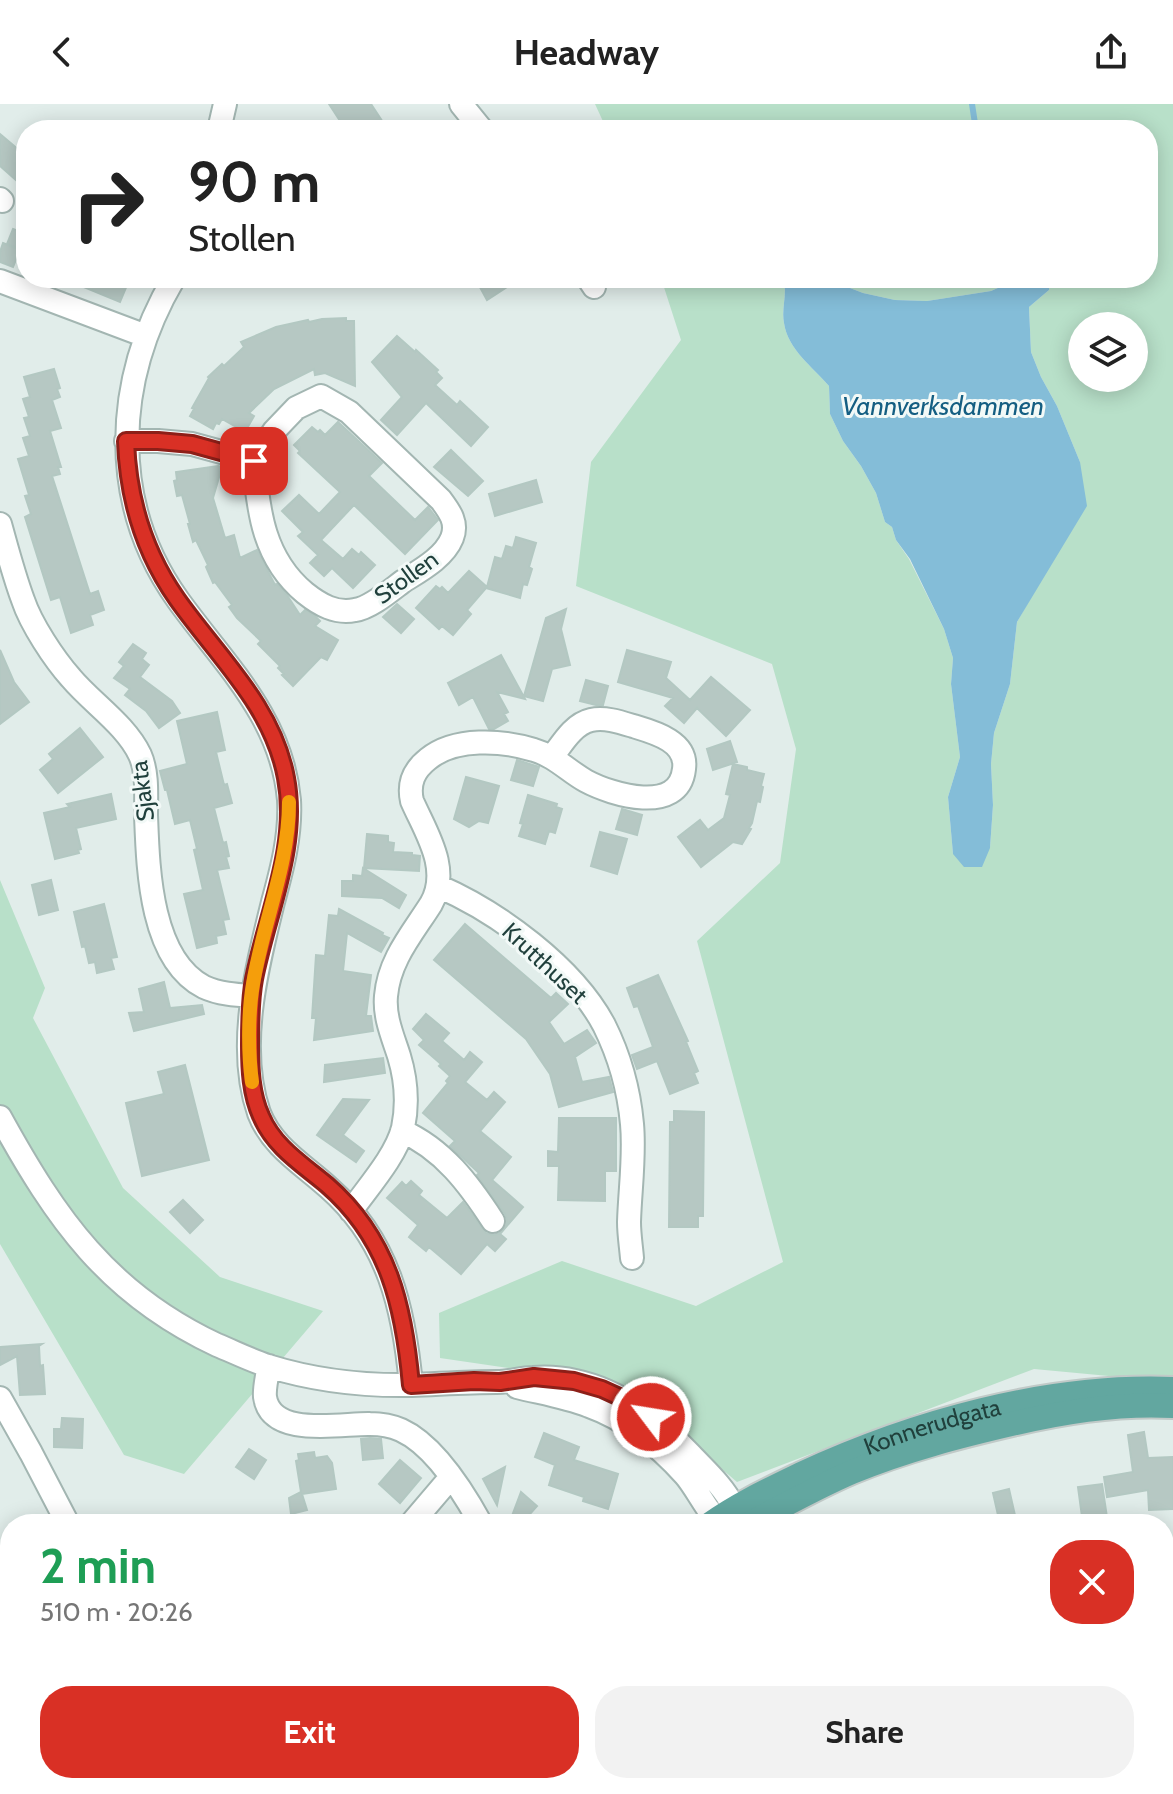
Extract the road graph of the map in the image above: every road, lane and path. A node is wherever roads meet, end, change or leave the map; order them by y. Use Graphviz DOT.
graph roads {
  1 [pos="461,104"];
  2 [pos="474,120"];
  3 [pos="19,288"];
  4 [pos="169,288"];
  5 [pos="146,336"];
  6 [pos="126,441"];
  7 [pos="254,461"];
  8 [pos="0,524"];
  9 [pos="552,757"];
  10 [pos="438,886"];
  11 [pos="252,996"];
  12 [pos="0,1117"];
  13 [pos="402,1131"];
  14 [pos="351,1211"];
  15 [pos="493,1221"];
  16 [pos="632,1258"];
  17 [pos="269,1366"];
  18 [pos="411,1385"];
  19 [pos="1173,1389"];
  20 [pos="0,1398"];
  21 [pos="1173,1406"];
  22 [pos="451,1477"];
  23 [pos="63,1514"];
  24 [pos="420,1514"];
  25 [pos="475,1514"];
  26 [pos="727,1514"];
  27 [pos="738,1514"];
  28 [pos="747,1514"];
  1 -- 2 [label="street"];
  3 -- 5 [label="street"];
  4 -- 5 [label="street"];
  5 -- 6 [label="street"];
  6 -- 7 [label="street"];
  6 -- 11 [label="street"];
  7 -- 7 [label="street, Stollen"];
  8 -- 11 [label="street, Sjakta"];
  9 -- 9 [label="street"];
  9 -- 10 [label="street"];
  10 -- 13 [label="street"];
  10 -- 16 [label="street, Krutthuset"];
  11 -- 14 [label="street"];
  12 -- 17 [label="street"];
  13 -- 14 [label="street"];
  13 -- 15 [label="street"];
  14 -- 18 [label="street"];
  17 -- 18 [label="street"];
  17 -- 22 [label="street"];
  18 -- 26 [label="street"];
  19 -- 27 [label="main road, Konnerudgata"];
  20 -- 23 [label="street"];
  21 -- 28 [label="main road, Konnerudgata"];
  22 -- 24 [label="street"];
  22 -- 25 [label="street"];
}
